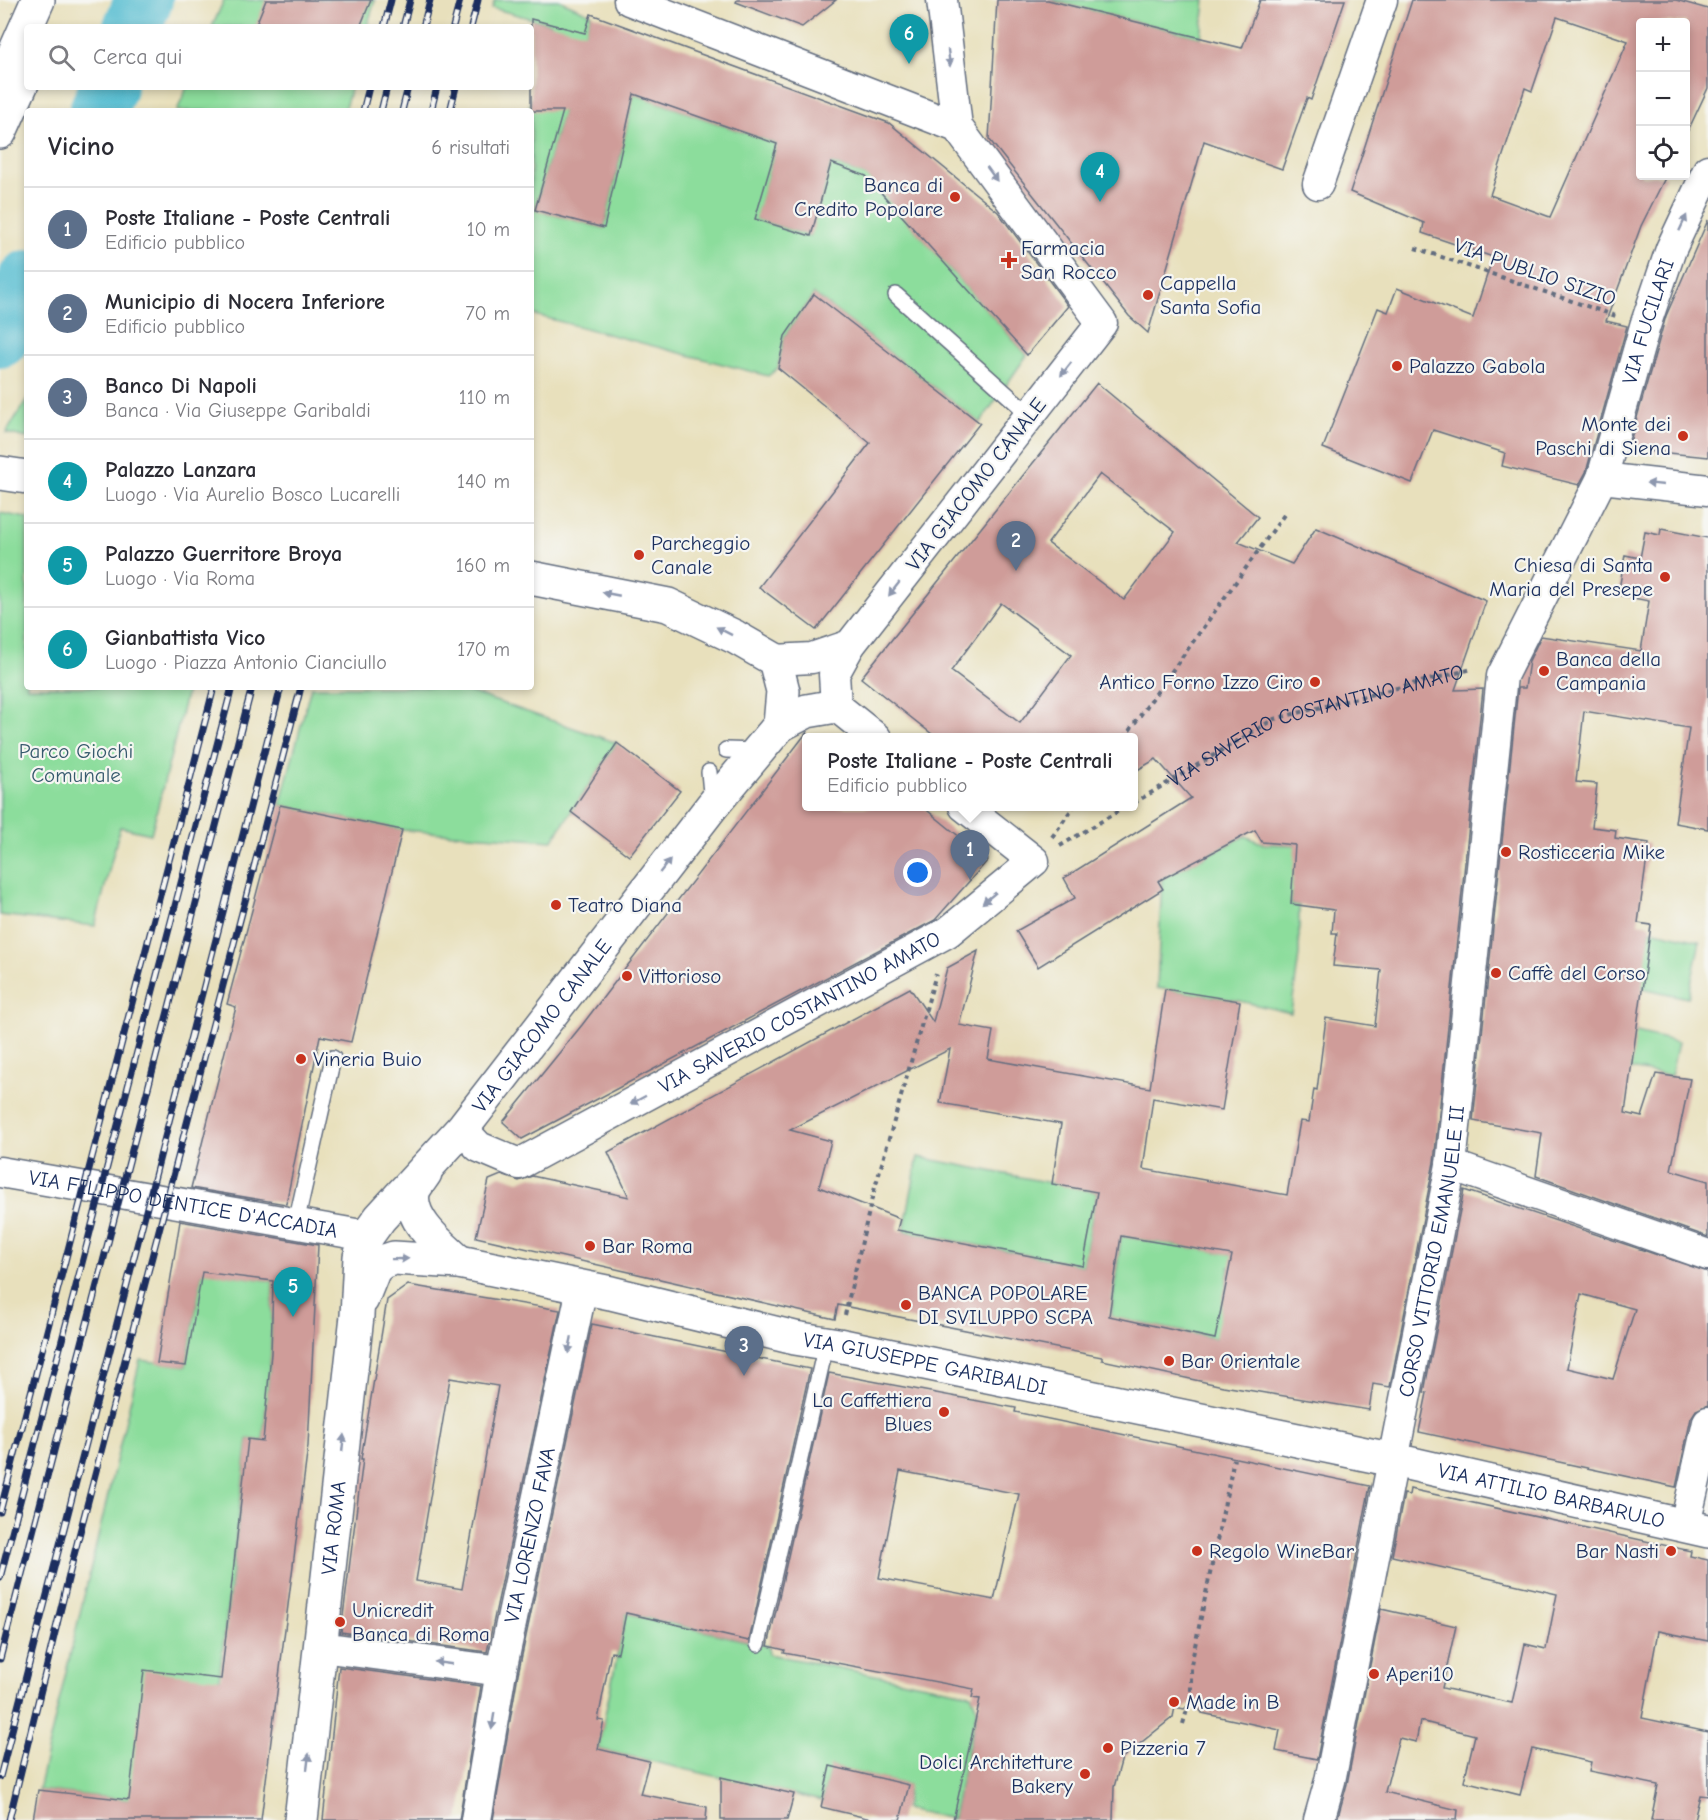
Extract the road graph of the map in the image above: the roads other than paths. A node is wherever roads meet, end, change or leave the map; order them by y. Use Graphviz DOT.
graph roads {
  1 [pos="38,0"];
  2 [pos="59,0"];
  3 [pos="629,0"];
  4 [pos="942,0"];
  5 [pos="1382,0"];
  6 [pos="27,24"];
  7 [pos="48,24"];
  8 [pos="24,32"];
  9 [pos="24,79"];
  10 [pos="0,86"];
  11 [pos="957,127"];
  12 [pos="0,132"];
  13 [pos="1708,170"];
  14 [pos="1318,184"];
  15 [pos="896,296"];
  16 [pos="1030,414"];
  17 [pos="0,473"];
  18 [pos="24,477"];
  19 [pos="1602,478"];
  20 [pos="1708,490"];
  21 [pos="534,579"];
  22 [pos="850,645"];
  23 [pos="775,660"];
  24 [pos="1502,676"];
  25 [pos="836,706"];
  26 [pos="780,725"];
  27 [pos="870,733"];
  28 [pos="709,772"];
  29 [pos="712,806"];
  30 [pos="969,811"];
  31 [pos="333,1058"];
  32 [pos="462,1129"];
  33 [pos="1451,1165"];
  34 [pos="428,1168"];
  35 [pos="0,1172"];
  36 [pos="296,1223"];
  37 [pos="368,1236"];
  38 [pos="1708,1255"];
  39 [pos="459,1262"];
  40 [pos="582,1288"];
  41 [pos="357,1316"];
  42 [pos="832,1344"];
  43 [pos="1708,1422"];
  44 [pos="1394,1460"];
  45 [pos="1697,1528"];
  46 [pos="758,1644"];
  47 [pos="321,1647"];
  48 [pos="501,1671"];
  49 [pos="301,1820"];
  50 [pos="476,1820"];
  51 [pos="1319,1820"];
  1 -- 6 [label="street"];
  2 -- 7 [label="street"];
  3 -- 11 [label="street"];
  4 -- 11 [label="street, one-way"];
  5 -- 14 [label="street"];
  8 -- 10 [label="street"];
  9 -- 12 [label="street"];
  11 -- 16 [label="street, VIA GIACOMO CANALE, one-way"];
  19 -- 13 [label="street, VIA FUCILARI, one-way"];
  15 -- 16 [label="lane"];
  16 -- 22 [label="street, VIA GIACOMO CANALE, one-way"];
  17 -- 18 [label="street"];
  20 -- 19 [label="street, one-way"];
  19 -- 24 [label="street, VIA FUCILARI"];
  23 -- 21 [label="street, one-way"];
  22 -- 23 [label="street"];
  22 -- 25 [label="street, VIA GIACOMO CANALE"];
  23 -- 26 [label="street"];
  24 -- 33 [label="street, CORSO VITTORIO EMANUELE II"];
  25 -- 26 [label="street, VIA GIACOMO CANALE"];
  25 -- 27 [label="street"];
  26 -- 29 [label="street, VIA GIACOMO CANALE"];
  28 -- 29 [label="lane"];
  32 -- 29 [label="street, VIA GIACOMO CANALE, one-way"];
  30 -- 32 [label="street, VIA SAVERIO COSTANTINO AMATO, one-way"];
  31 -- 36 [label="lane"];
  32 -- 34 [label="street, VIA GIACOMO CANALE"];
  33 -- 38 [label="street"];
  33 -- 44 [label="street, CORSO VITTORIO EMANUELE II"];
  34 -- 37 [label="street, VIA GIACOMO CANALE"];
  34 -- 39 [label="street"];
  35 -- 36 [label="street, VIA FILIPPO DENTICE D'ACCADIA"];
  36 -- 37 [label="street, VIA FILIPPO DENTICE D'ACCADIA"];
  37 -- 41 [label="street, VIA ROMA"];
  39 -- 40 [label="street, VIA GIUSEPPE GARIBALDI"];
  41 -- 39 [label="street, VIA GIUSEPPE GARIBALDI, one-way"];
  40 -- 42 [label="street, VIA GIUSEPPE GARIBALDI"];
  40 -- 48 [label="street, VIA LORENZO FAVA, one-way"];
  47 -- 41 [label="street, VIA ROMA, one-way"];
  42 -- 44 [label="street, VIA GIUSEPPE GARIBALDI"];
  42 -- 46 [label="lane"];
  43 -- 45 [label="street"];
  44 -- 45 [label="street, VIA ATTILIO BARBARULO"];
  44 -- 51 [label="street, CORSO VITTORIO EMANUELE II"];
  48 -- 47 [label="street, one-way"];
  49 -- 47 [label="street, VIA ROMA, one-way"];
  48 -- 50 [label="street, VIA LORENZO FAVA, one-way"];
}
